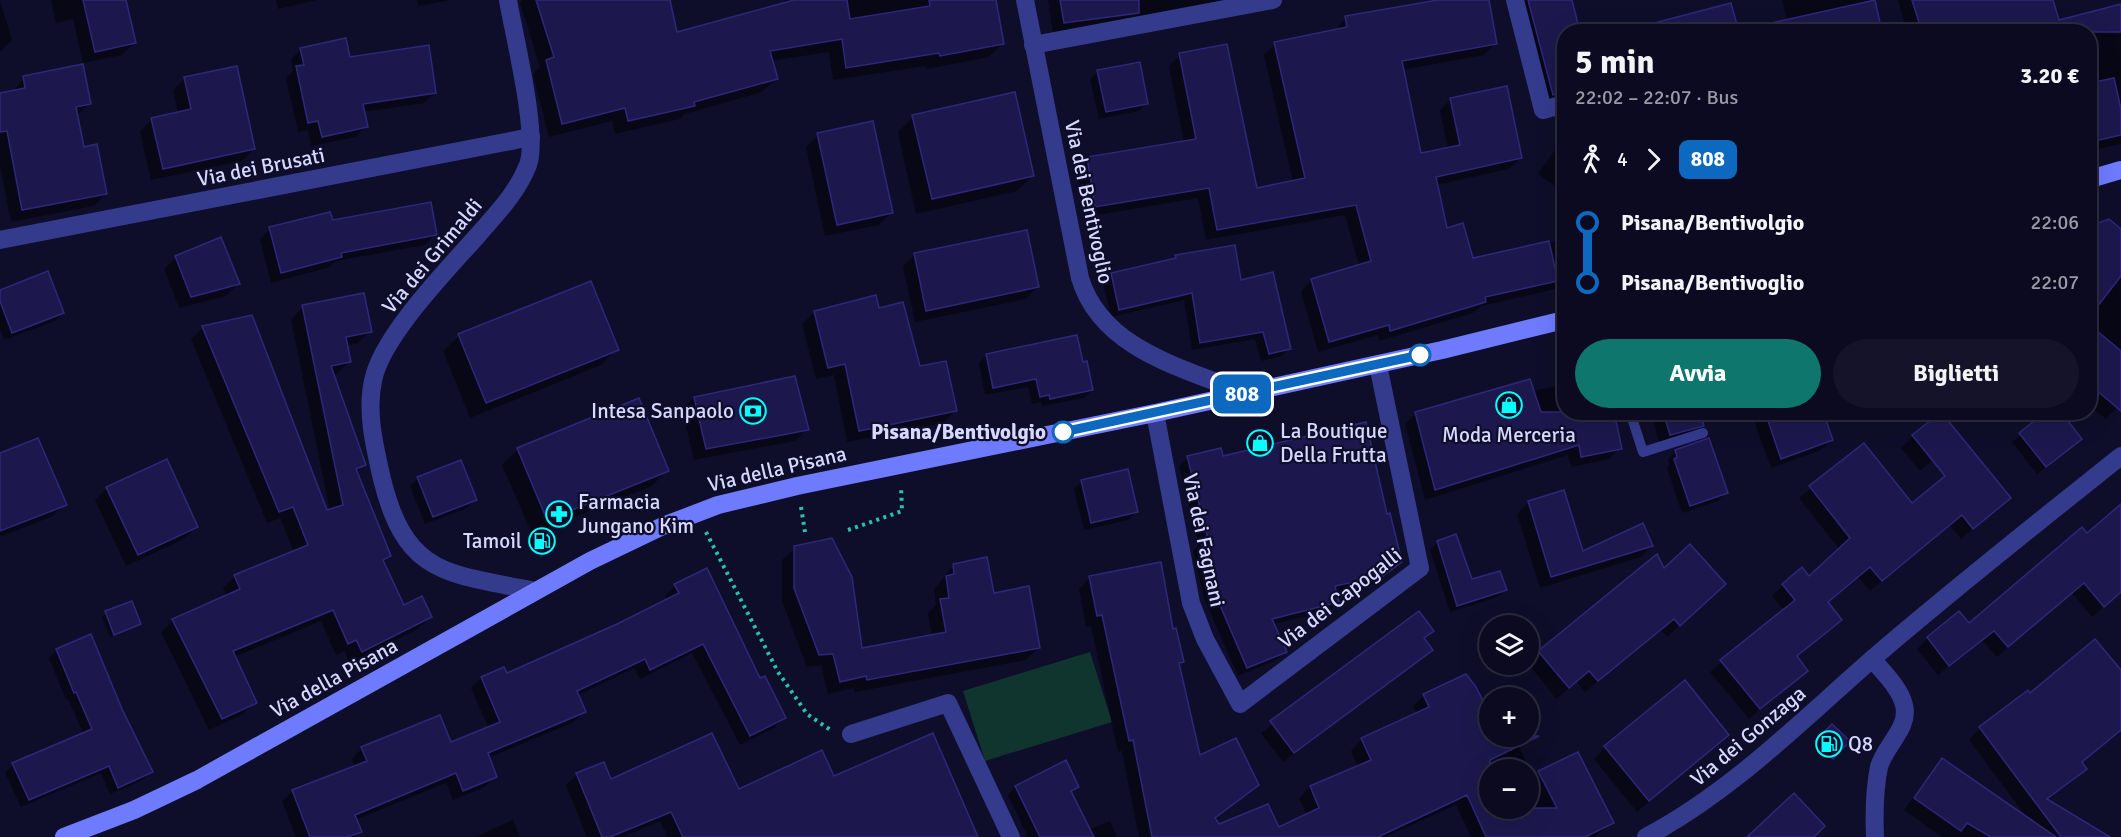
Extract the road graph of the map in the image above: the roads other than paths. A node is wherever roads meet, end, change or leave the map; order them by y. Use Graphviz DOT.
graph roads {
  1 [pos="508,0"];
  2 [pos="1025,0"];
  3 [pos="1273,0"];
  4 [pos="1515,0"];
  5 [pos="1033,45"];
  6 [pos="1557,106"];
  7 [pos="531,137"];
  8 [pos="2121,170"];
  9 [pos="2097,177"];
  10 [pos="0,240"];
  11 [pos="1557,322"];
  12 [pos="1378,365"];
  13 [pos="1245,393"];
  14 [pos="1155,413"];
  15 [pos="1633,420"];
  16 [pos="1703,433"];
  17 [pos="2121,456"];
  18 [pos="534,591"];
  19 [pos="1872,659"];
  20 [pos="1240,704"];
  21 [pos="851,734"];
  22 [pos="64,837"];
  23 [pos="1011,837"];
  24 [pos="1646,837"];
  25 [pos="1875,837"];
  1 -- 7 [label="street, Via dei Grimaldi"];
  2 -- 5 [label="street, Via dei Bentivoglio"];
  3 -- 5 [label="street"];
  4 -- 6 [label="street"];
  5 -- 13 [label="street, Via dei Bentivoglio"];
  7 -- 10 [label="street, Via dei Brusati"];
  7 -- 18 [label="street, Via dei Grimaldi"];
  8 -- 9 [label="main road"];
  11 -- 12 [label="main road, Via della Pisana"];
  12 -- 13 [label="main road, Via della Pisana"];
  12 -- 20 [label="street, Via dei Capogalli"];
  13 -- 14 [label="main road, Via della Pisana"];
  14 -- 18 [label="main road, Via della Pisana"];
  14 -- 20 [label="street, Via dei Fagnani"];
  15 -- 16 [label="lane"];
  17 -- 19 [label="street, Via dei Gonzaga"];
  18 -- 22 [label="main road, Via della Pisana"];
  19 -- 24 [label="street, Via dei Gonzaga"];
  19 -- 25 [label="street"];
  21 -- 23 [label="street"];
}
